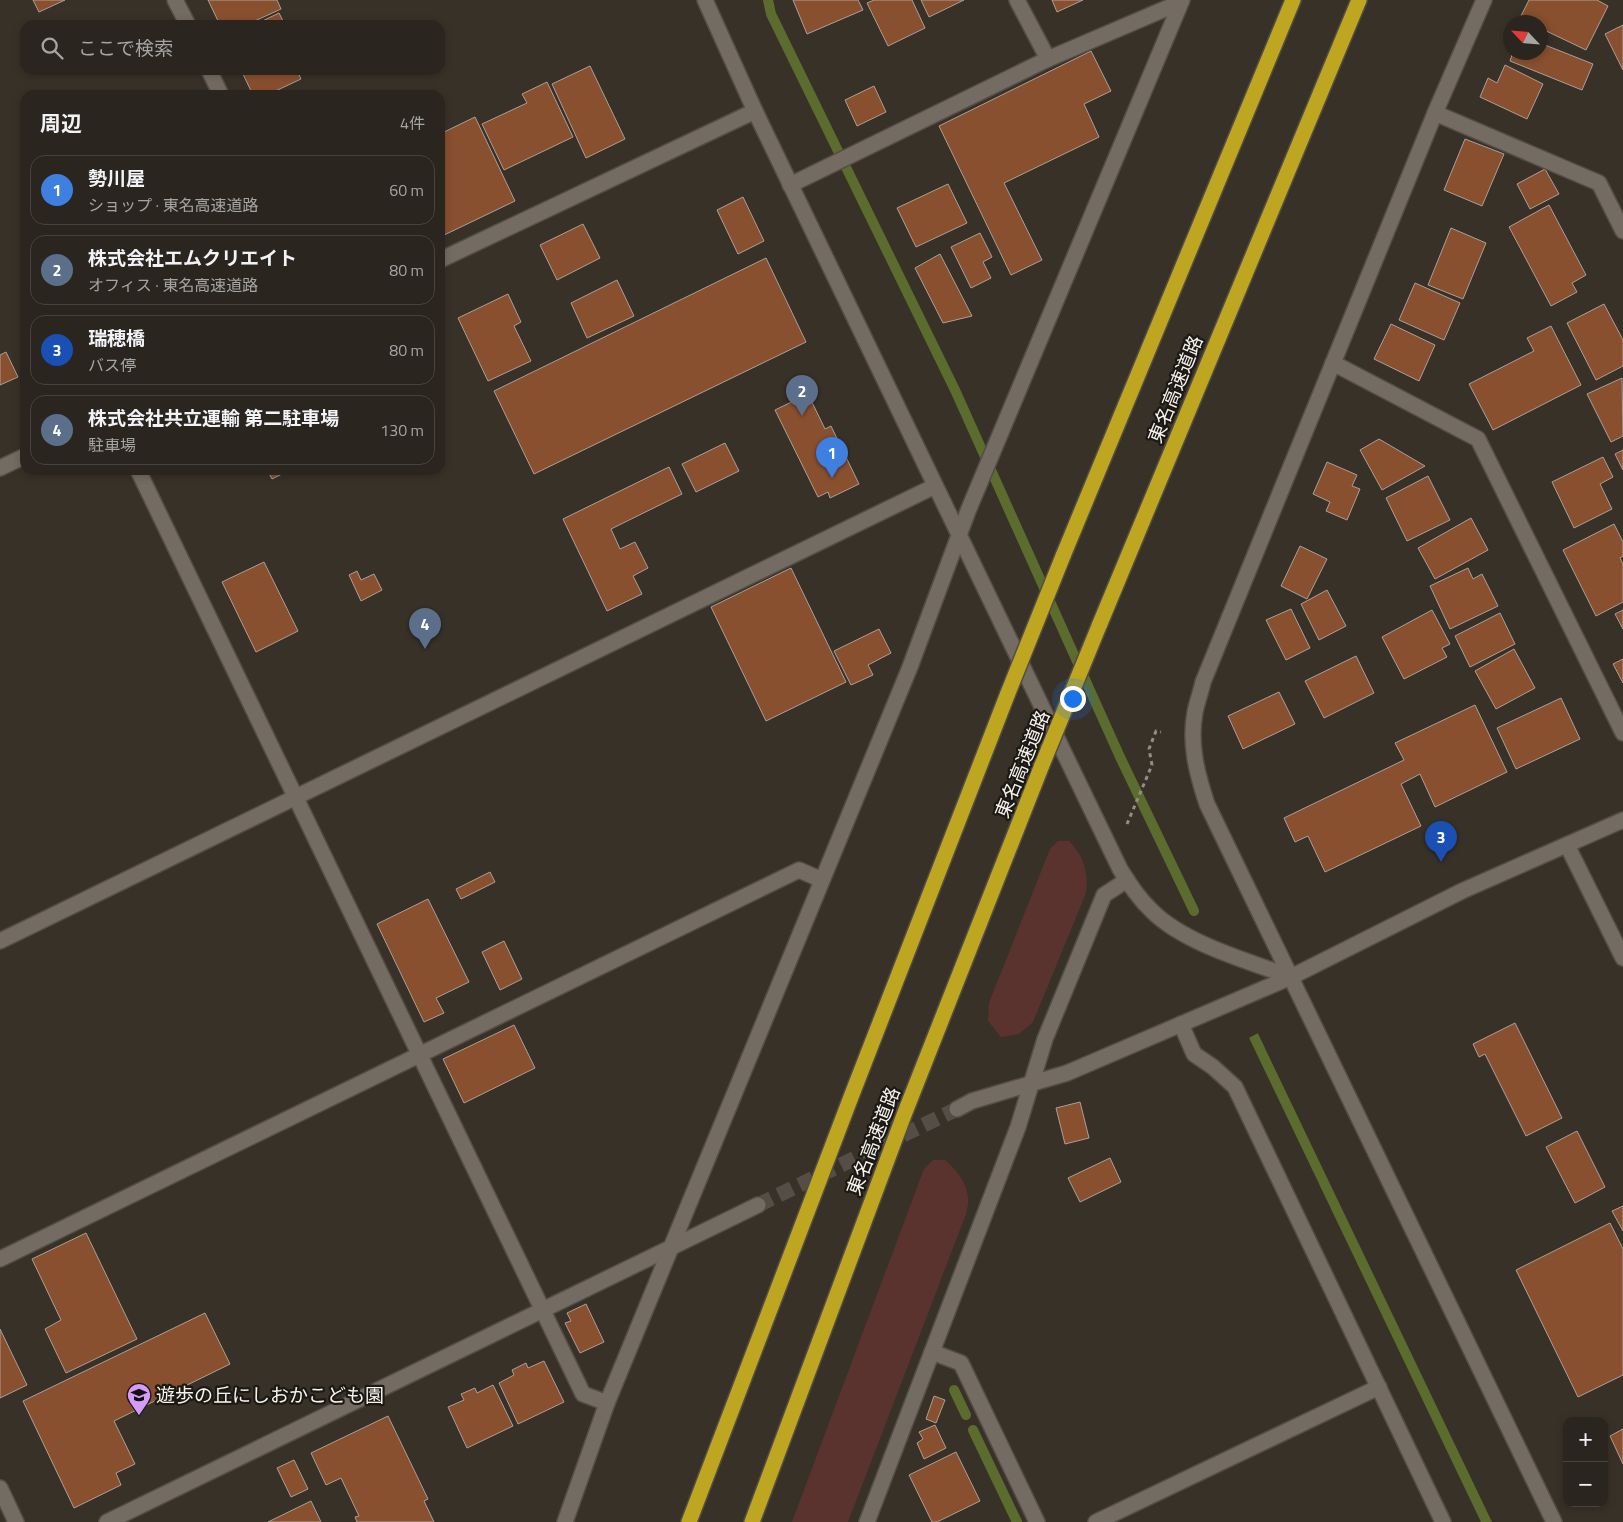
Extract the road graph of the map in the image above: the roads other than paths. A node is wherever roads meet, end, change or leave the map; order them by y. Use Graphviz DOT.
graph roads {
  1 [pos="176,0"];
  2 [pos="705,0"];
  3 [pos="1017,0"];
  4 [pos="1293,0"];
  5 [pos="1358,0"];
  6 [pos="1484,0"];
  7 [pos="1182,1"];
  8 [pos="186,20"];
  9 [pos="1048,59"];
  10 [pos="211,75"];
  11 [pos="219,90"];
  12 [pos="754,112"];
  13 [pos="1435,113"];
  14 [pos="790,185"];
  15 [pos="1623,231"];
  16 [pos="445,258"];
  17 [pos="1333,363"];
  18 [pos="20,458"];
  19 [pos="0,468"];
  20 [pos="140,475"];
  21 [pos="935,486"];
  22 [pos="958,535"];
  23 [pos="1623,733"];
  24 [pos="296,798"];
  25 [pos="1623,820"];
  26 [pos="1567,845"];
  27 [pos="822,880"];
  28 [pos="1127,880"];
  29 [pos="0,941"];
  30 [pos="1623,958"];
  31 [pos="1291,977"];
  32 [pos="1181,1024"];
  33 [pos="420,1055"];
  34 [pos="1031,1083"];
  35 [pos="957,1108"];
  36 [pos="758,1205"];
  37 [pos="670,1248"];
  38 [pos="0,1259"];
  39 [pos="542,1310"];
  40 [pos="932,1352"];
  41 [pos="1379,1388"];
  42 [pos="607,1403"];
  43 [pos="0,1488"];
  44 [pos="16,1522"];
  45 [pos="107,1522"];
  46 [pos="565,1522"];
  47 [pos="689,1522"];
  48 [pos="752,1522"];
  49 [pos="867,1522"];
  50 [pos="1037,1522"];
  51 [pos="1096,1522"];
  52 [pos="1443,1522"];
  53 [pos="1554,1522"];
  1 -- 8 [label="street"];
  2 -- 12 [label="street"];
  3 -- 9 [label="street"];
  4 -- 47 [label="highway, 東名高速道路, bridge"];
  5 -- 48 [label="highway, 東名高速道路, bridge"];
  6 -- 13 [label="street"];
  7 -- 9 [label="street"];
  7 -- 22 [label="street"];
  9 -- 14 [label="street"];
  10 -- 11 [label="street"];
  12 -- 14 [label="street"];
  12 -- 16 [label="street"];
  13 -- 15 [label="street"];
  13 -- 17 [label="street"];
  14 -- 21 [label="street"];
  17 -- 23 [label="street"];
  17 -- 31 [label="street"];
  18 -- 19 [label="street"];
  20 -- 24 [label="street"];
  21 -- 22 [label="street"];
  21 -- 24 [label="street"];
  22 -- 27 [label="street"];
  22 -- 28 [label="street"];
  24 -- 29 [label="street"];
  24 -- 33 [label="street"];
  25 -- 26 [label="street"];
  26 -- 30 [label="street"];
  26 -- 31 [label="street"];
  27 -- 33 [label="street"];
  27 -- 37 [label="street"];
  28 -- 31 [label="street"];
  28 -- 34 [label="street"];
  31 -- 32 [label="street"];
  31 -- 53 [label="street"];
  32 -- 34 [label="street"];
  32 -- 41 [label="street"];
  33 -- 38 [label="street"];
  33 -- 39 [label="street"];
  34 -- 35 [label="street"];
  34 -- 40 [label="street"];
  36 -- 37 [label="street"];
  37 -- 39 [label="street"];
  37 -- 42 [label="street"];
  39 -- 42 [label="street"];
  39 -- 45 [label="street"];
  40 -- 49 [label="street"];
  40 -- 50 [label="street"];
  41 -- 51 [label="street"];
  41 -- 52 [label="street"];
  42 -- 46 [label="street"];
  43 -- 44 [label="street"];
}
